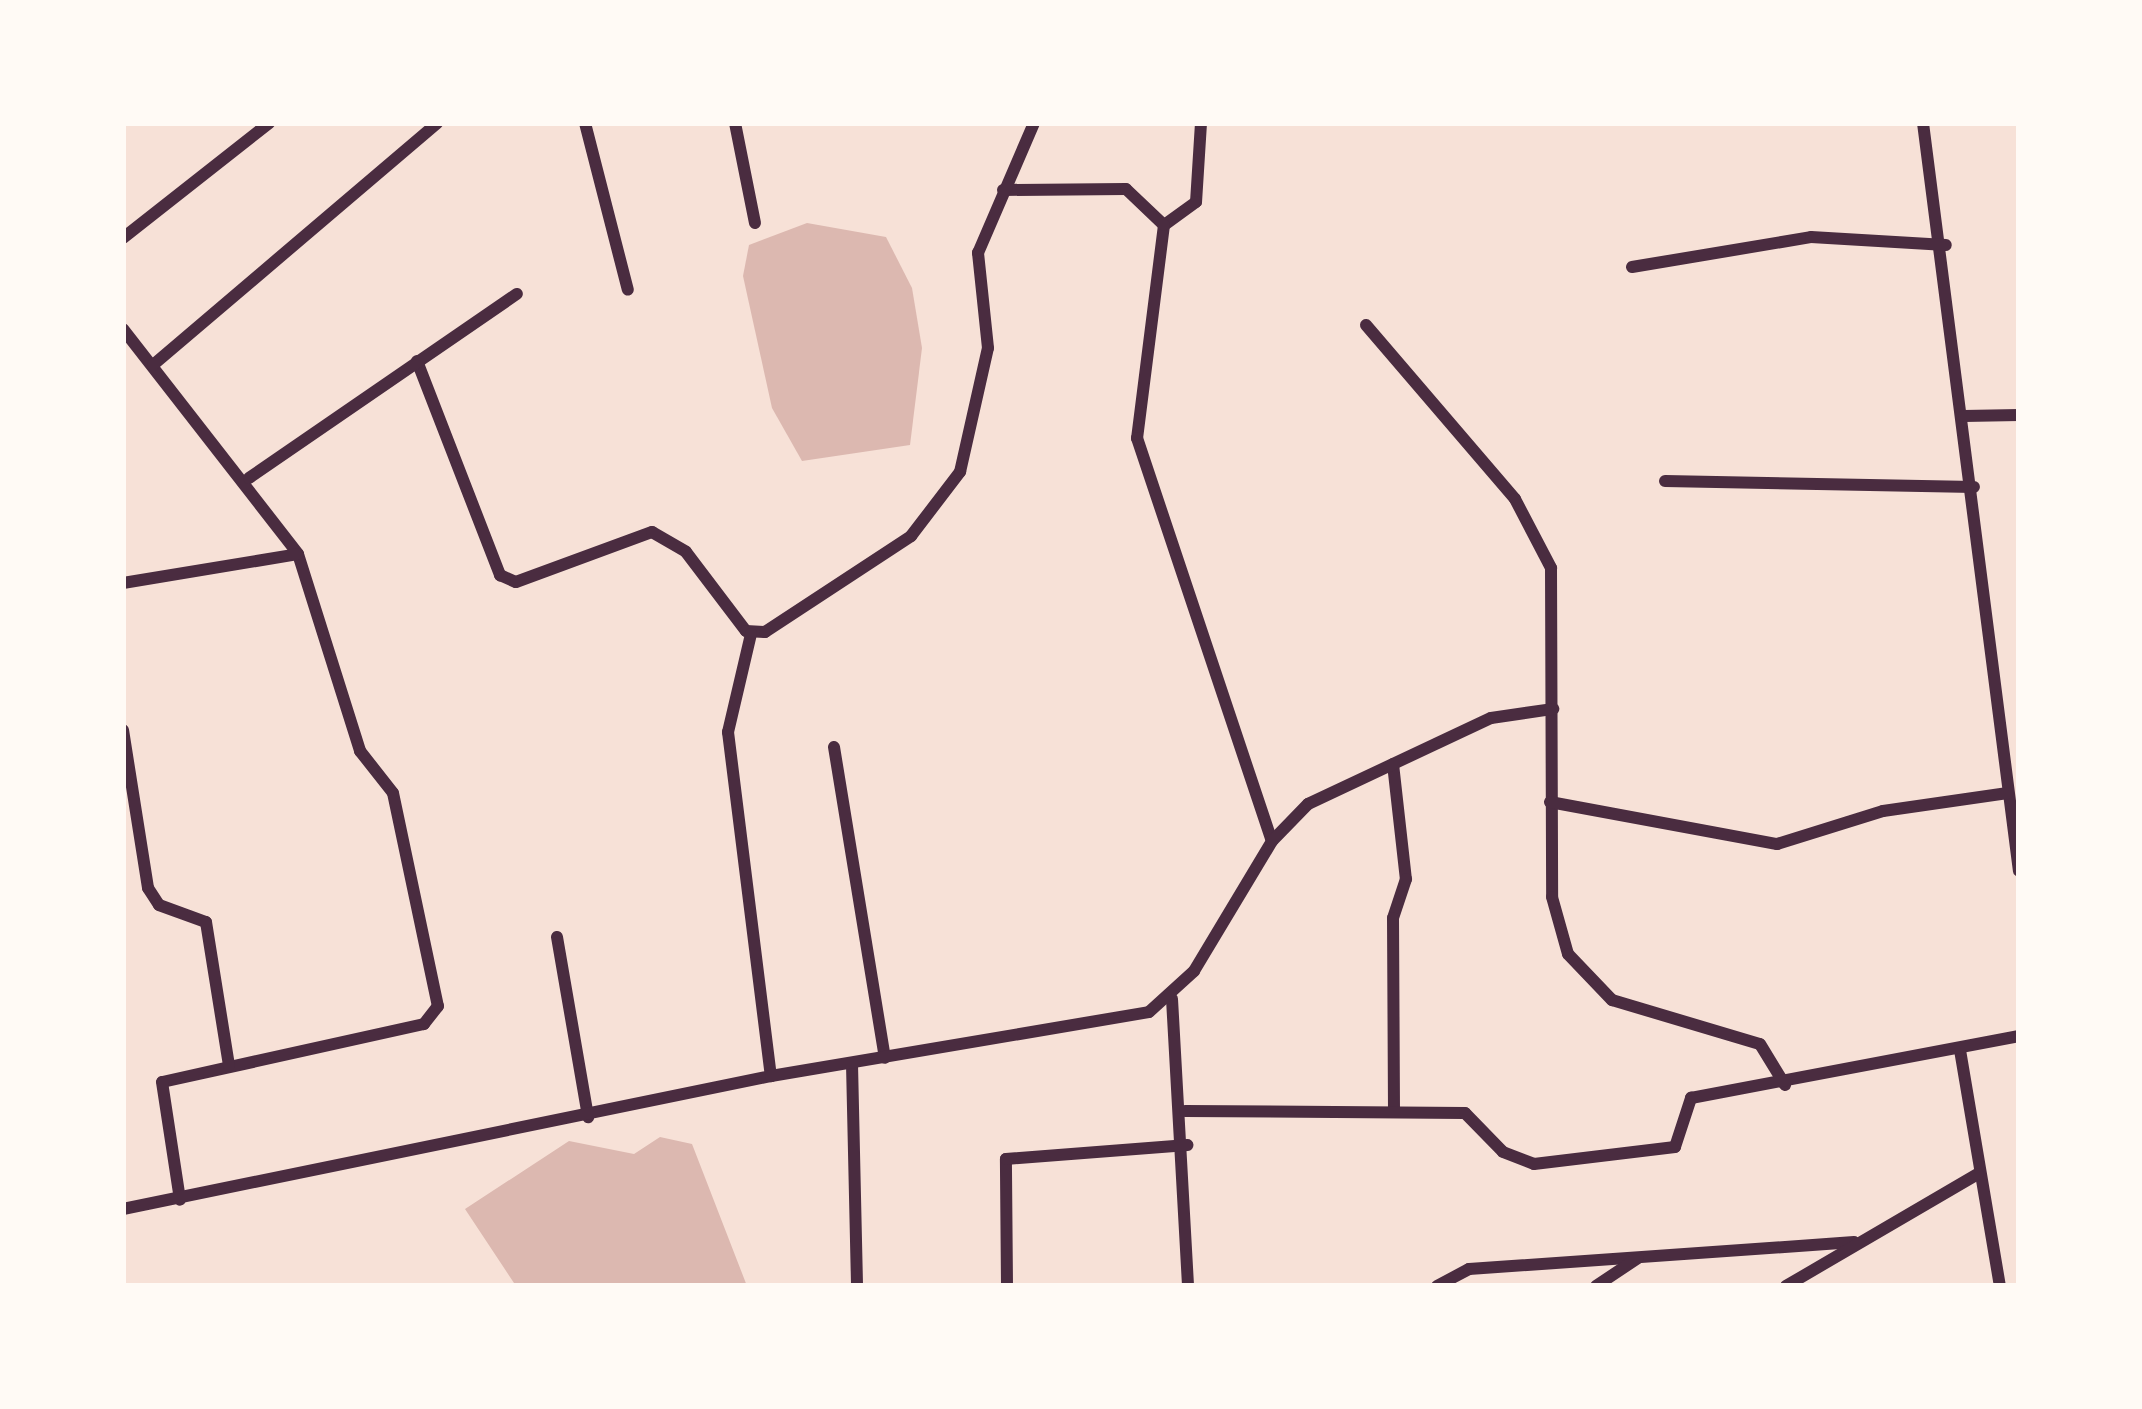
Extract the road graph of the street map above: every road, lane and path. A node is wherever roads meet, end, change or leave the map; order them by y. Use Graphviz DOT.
graph roads {
  1 [pos="269,123"];
  2 [pos="437,123"];
  3 [pos="584,123"];
  4 [pos="735,123"];
  5 [pos="1034,123"];
  6 [pos="1201,123"];
  7 [pos="1922,123"];
  8 [pos="1003,190"];
  9 [pos="755,223"];
  10 [pos="1164,225"];
  11 [pos="123,238"];
  12 [pos="1946,245"];
  13 [pos="1632,267"];
  14 [pos="628,290"];
  15 [pos="517,294"];
  16 [pos="1366,325"];
  17 [pos="123,329"];
  18 [pos="417,361"];
  19 [pos="153,364"];
  20 [pos="2019,415"];
  21 [pos="1964,416"];
  22 [pos="249,478"];
  23 [pos="1664,481"];
  24 [pos="1974,487"];
  25 [pos="298,554"];
  26 [pos="123,583"];
  27 [pos="751,634"];
  28 [pos="1553,709"];
  29 [pos="123,730"];
  30 [pos="834,747"];
  31 [pos="1393,764"];
  32 [pos="2008,794"];
  33 [pos="1550,802"];
  34 [pos="2014,818"];
  35 [pos="1272,841"];
  36 [pos="2019,871"];
  37 [pos="556,937"];
  38 [pos="1172,999"];
  39 [pos="2019,1036"];
  40 [pos="1960,1050"];
  41 [pos="885,1058"];
  42 [pos="229,1064"];
  43 [pos="852,1064"];
  44 [pos="771,1076"];
  45 [pos="1785,1085"];
  46 [pos="1185,1111"];
  47 [pos="1394,1111"];
  48 [pos="588,1117"];
  49 [pos="1187,1145"];
  50 [pos="1978,1174"];
  51 [pos="180,1200"];
  52 [pos="123,1209"];
  53 [pos="1854,1242"];
  54 [pos="1639,1257"];
  55 [pos="857,1286"];
  56 [pos="1006,1286"];
  57 [pos="1188,1286"];
  58 [pos="1438,1286"];
  59 [pos="1596,1286"];
  60 [pos="1786,1286"];
  61 [pos="2000,1286"];
  1 -- 11 [label="street"];
  2 -- 19 [label="street"];
  3 -- 14 [label="street"];
  4 -- 9 [label="street"];
  5 -- 8 [label="street"];
  6 -- 10 [label="street"];
  7 -- 12 [label="street"];
  8 -- 10 [label="street"];
  8 -- 27 [label="street"];
  10 -- 35 [label="street"];
  12 -- 13 [label="street"];
  12 -- 21 [label="street"];
  15 -- 18 [label="street"];
  16 -- 28 [label="street"];
  17 -- 19 [label="street"];
  18 -- 22 [label="street"];
  18 -- 27 [label="street"];
  19 -- 22 [label="street"];
  20 -- 21 [label="street"];
  21 -- 24 [label="street"];
  22 -- 25 [label="street"];
  23 -- 24 [label="street"];
  24 -- 32 [label="street"];
  25 -- 26 [label="street"];
  25 -- 42 [label="street"];
  27 -- 44 [label="street"];
  28 -- 31 [label="street"];
  28 -- 33 [label="street"];
  29 -- 42 [label="street"];
  30 -- 41 [label="street"];
  31 -- 35 [label="street"];
  31 -- 47 [label="street"];
  32 -- 33 [label="street"];
  32 -- 34 [label="street"];
  33 -- 45 [label="street"];
  34 -- 36 [label="street"];
  35 -- 38 [label="street"];
  37 -- 48 [label="street"];
  38 -- 41 [label="street"];
  38 -- 46 [label="street"];
  39 -- 40 [label="street"];
  40 -- 45 [label="street"];
  40 -- 50 [label="street"];
  41 -- 43 [label="street"];
  42 -- 51 [label="street"];
  43 -- 44 [label="street"];
  43 -- 55 [label="street"];
  44 -- 48 [label="street"];
  45 -- 47 [label="street"];
  46 -- 47 [label="street"];
  46 -- 49 [label="street"];
  48 -- 51 [label="street"];
  49 -- 56 [label="street"];
  49 -- 57 [label="street"];
  50 -- 53 [label="street"];
  50 -- 61 [label="street"];
  51 -- 52 [label="street"];
  53 -- 54 [label="street"];
  53 -- 60 [label="street"];
  54 -- 58 [label="street"];
  54 -- 59 [label="street"];
}
